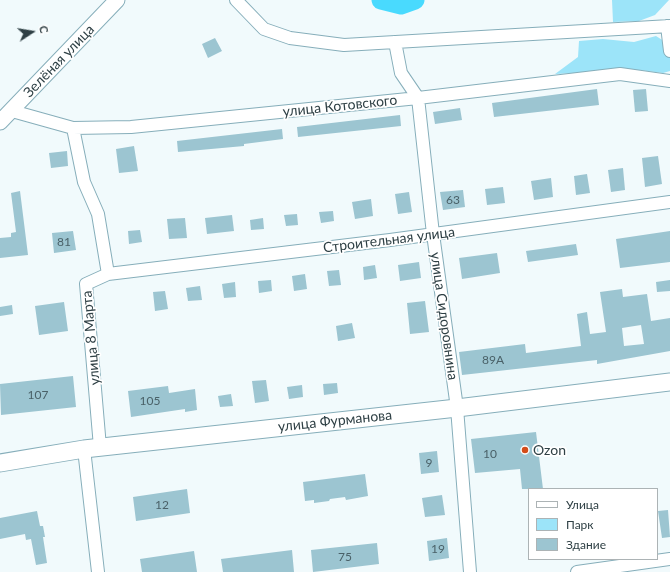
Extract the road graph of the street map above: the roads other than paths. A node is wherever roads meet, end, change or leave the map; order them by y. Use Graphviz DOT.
graph roads {
  1 [pos="117,0"];
  2 [pos="236,0"];
  3 [pos="668,26"];
  4 [pos="395,42"];
  5 [pos="670,51"];
  6 [pos="670,81"];
  7 [pos="418,98"];
  8 [pos="12,110"];
  9 [pos="0,122"];
  10 [pos="73,128"];
  11 [pos="670,202"];
  12 [pos="433,234"];
  13 [pos="108,274"];
  14 [pos="670,382"];
  15 [pos="457,408"];
  16 [pos="92,448"];
  17 [pos="0,463"];
  18 [pos="670,559"];
  19 [pos="98,572"];
  20 [pos="470,572"];
  21 [pos="577,572"];
  1 -- 8 [label="street, Зелёная улица"];
  2 -- 4 [label="street"];
  3 -- 4 [label="street"];
  3 -- 5 [label="street"];
  4 -- 7 [label="street, улица Сидоровнина"];
  6 -- 7 [label="street, улица Котовского"];
  7 -- 10 [label="street, улица Котовского"];
  7 -- 12 [label="street, улица Сидоровнина"];
  8 -- 9 [label="street, Зелёная улица"];
  8 -- 10 [label="street, улица Котовского"];
  10 -- 13 [label="street, улица 8 Марта"];
  11 -- 12 [label="street, Строительная улица"];
  12 -- 13 [label="street, Строительная улица"];
  12 -- 15 [label="street, улица Сидоровнина"];
  13 -- 16 [label="street, улица 8 Марта"];
  14 -- 15 [label="main road, улица Фурманова"];
  15 -- 16 [label="main road, улица Фурманова"];
  15 -- 20 [label="street, улица Сидоровнина"];
  16 -- 17 [label="main road, улица Фурманова"];
  16 -- 19 [label="street, улица 8 Марта"];
  18 -- 21 [label="street"];
}
